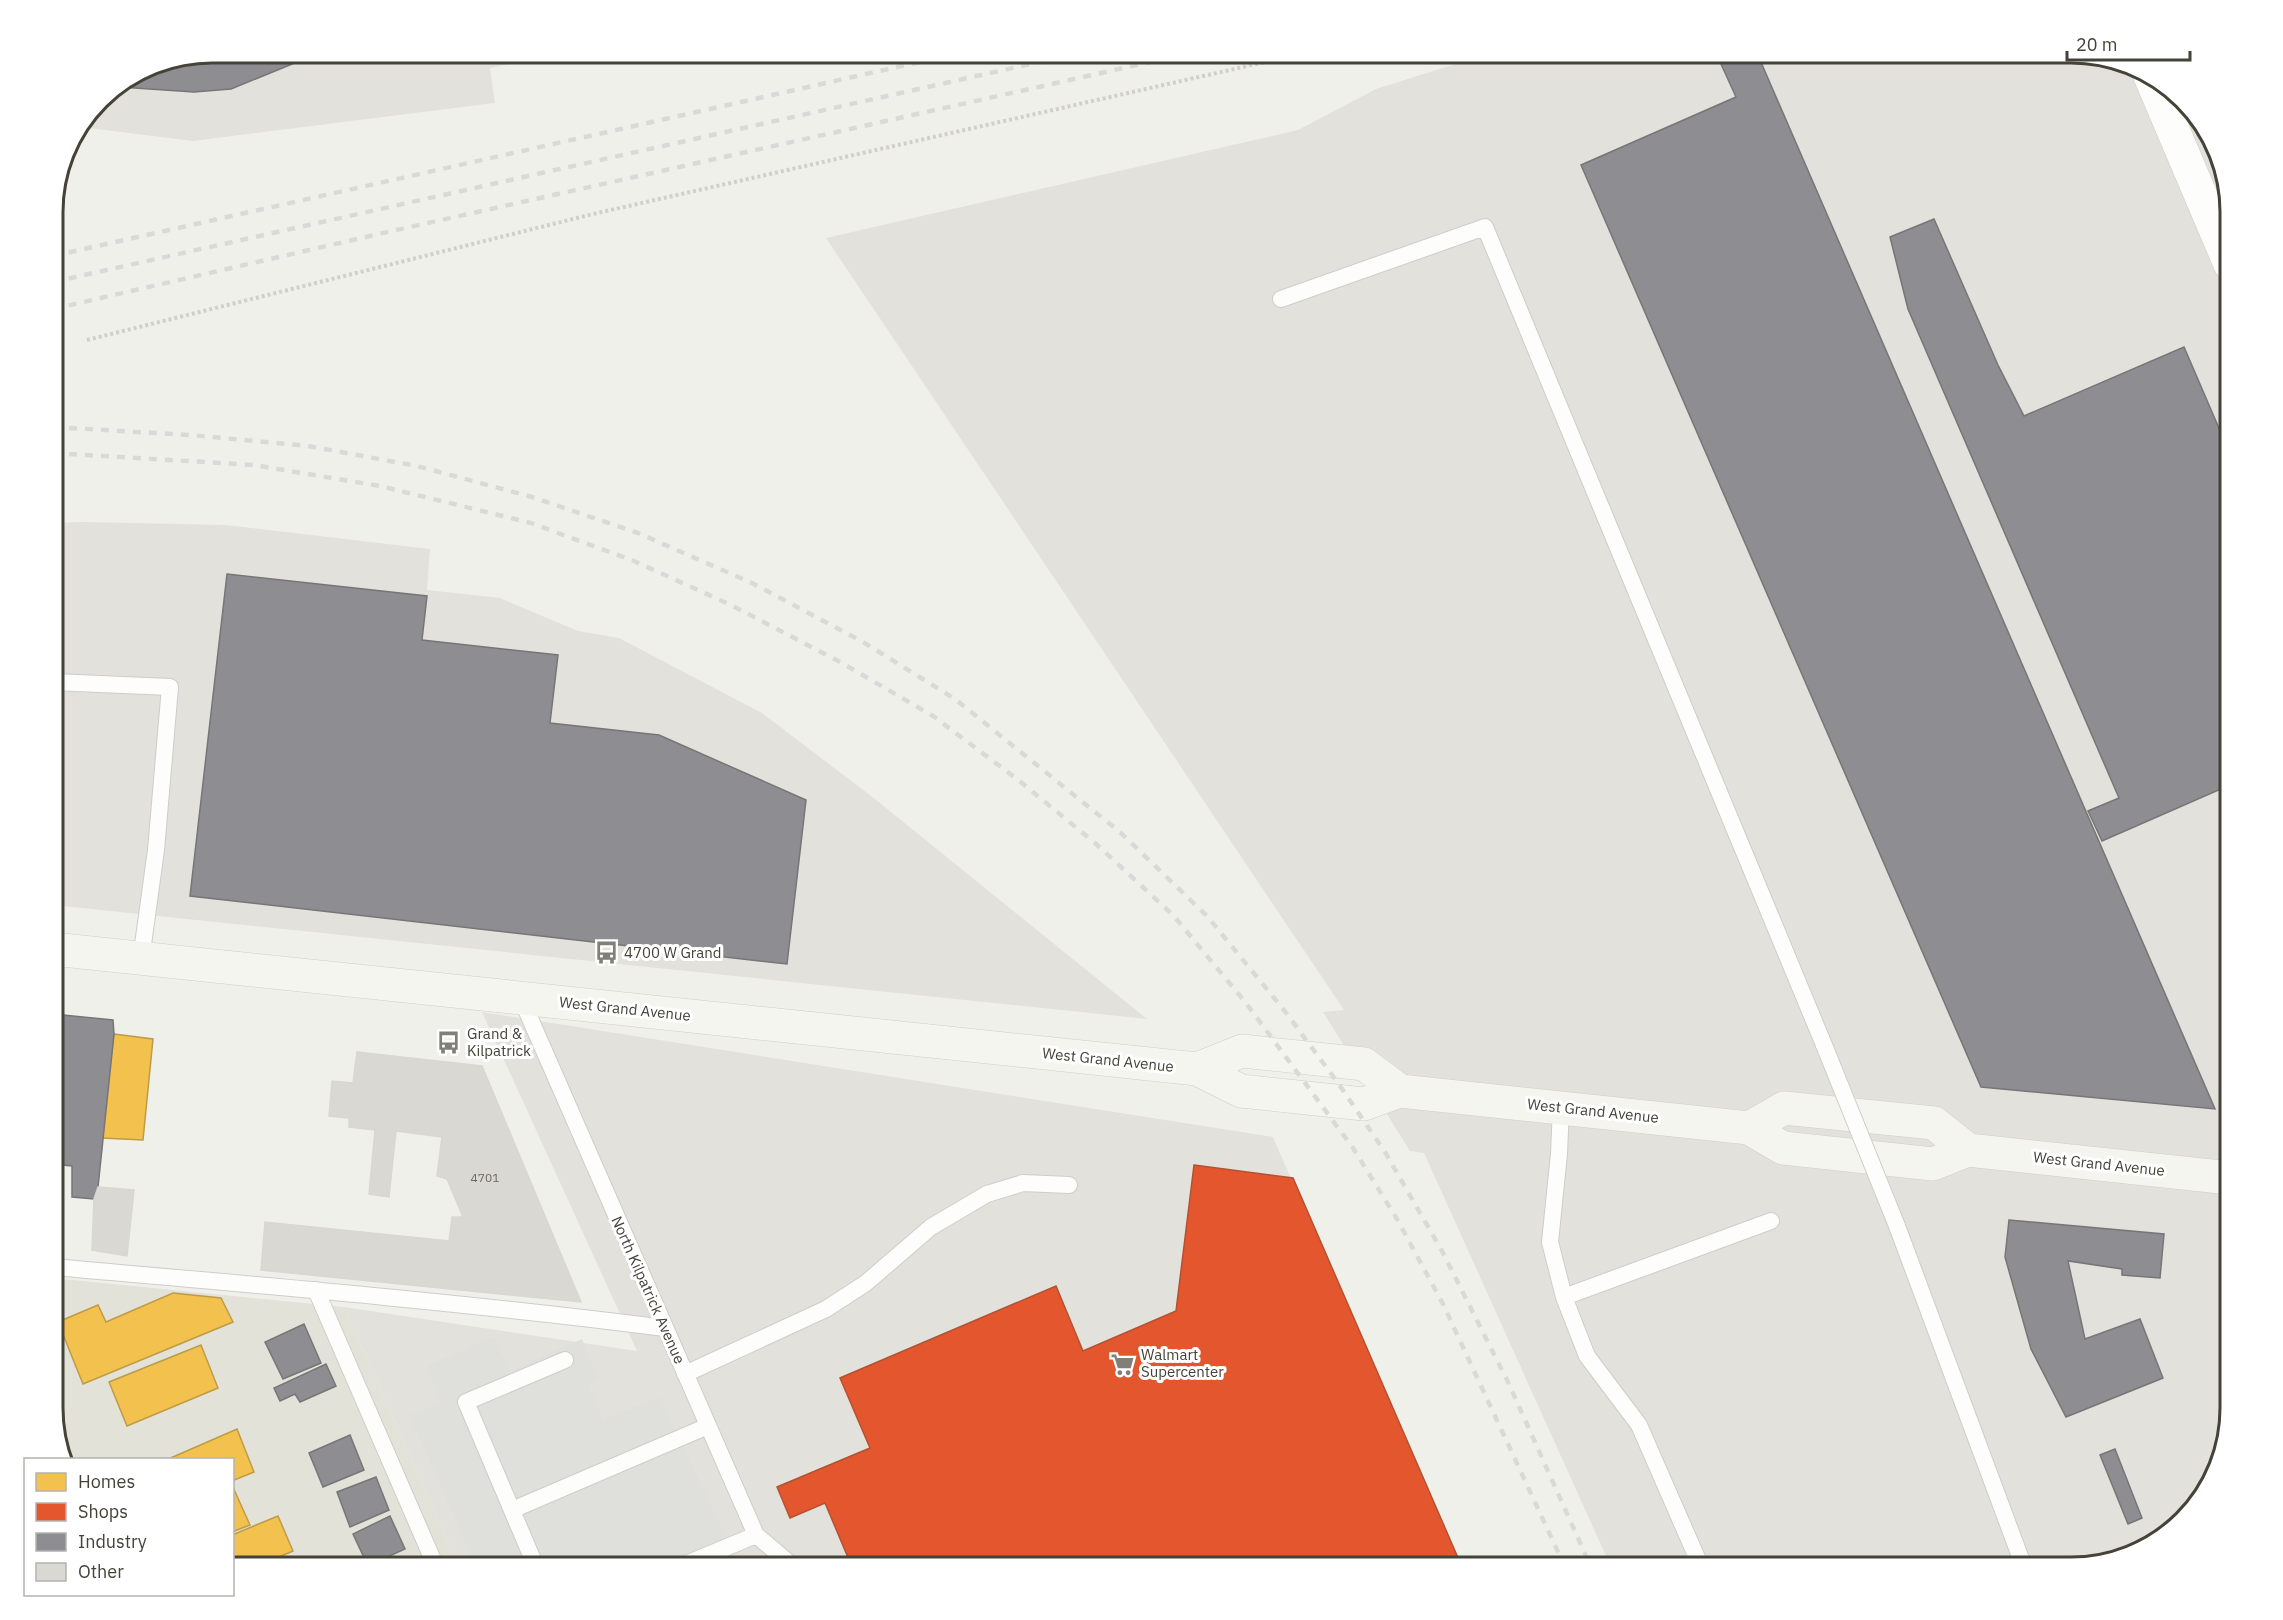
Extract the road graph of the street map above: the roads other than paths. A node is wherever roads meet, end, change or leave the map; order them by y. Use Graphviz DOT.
graph roads {
  1 [pos="2156,90"];
  2 [pos="2220,240"];
  3 [pos="1281,299"];
  4 [pos="63,682"];
  5 [pos="63,950"];
  6 [pos="141,959"];
  7 [pos="521,998"];
  8 [pos="1561,1108"];
  9 [pos="2220,1177"];
  10 [pos="1069,1185"];
  11 [pos="1771,1221"];
  12 [pos="63,1268"];
  13 [pos="316,1290"];
  14 [pos="1564,1297"];
  15 [pos="665,1328"];
  16 [pos="565,1359"];
  17 [pos="685,1374"];
  18 [pos="708,1426"];
  19 [pos="512,1510"];
  20 [pos="756,1535"];
  21 [pos="431,1557"];
  22 [pos="531,1557"];
  23 [pos="717,1557"];
  24 [pos="781,1557"];
  25 [pos="1696,1557"];
  26 [pos="2021,1557"];
  1 -- 2 [label="street"];
  3 -- 26 [label="lane, bridge"];
  4 -- 6 [label="lane"];
  5 -- 6 [label="main road, West Grand Avenue"];
  6 -- 7 [label="main road, West Grand Avenue"];
  7 -- 8 [label="main road, West Grand Avenue"];
  7 -- 15 [label="lane, North Kilpatrick Avenue"];
  8 -- 9 [label="main road, West Grand Avenue"];
  8 -- 14 [label="lane"];
  10 -- 17 [label="lane"];
  11 -- 14 [label="lane"];
  12 -- 13 [label="lane"];
  13 -- 15 [label="lane"];
  13 -- 21 [label="lane"];
  14 -- 25 [label="lane"];
  15 -- 17 [label="lane, North Kilpatrick Avenue"];
  16 -- 19 [label="lane"];
  17 -- 18 [label="lane, North Kilpatrick Avenue"];
  18 -- 19 [label="lane"];
  18 -- 20 [label="lane, North Kilpatrick Avenue"];
  19 -- 22 [label="lane"];
  20 -- 23 [label="lane"];
  20 -- 24 [label="lane, North Kilpatrick Avenue"];
}
